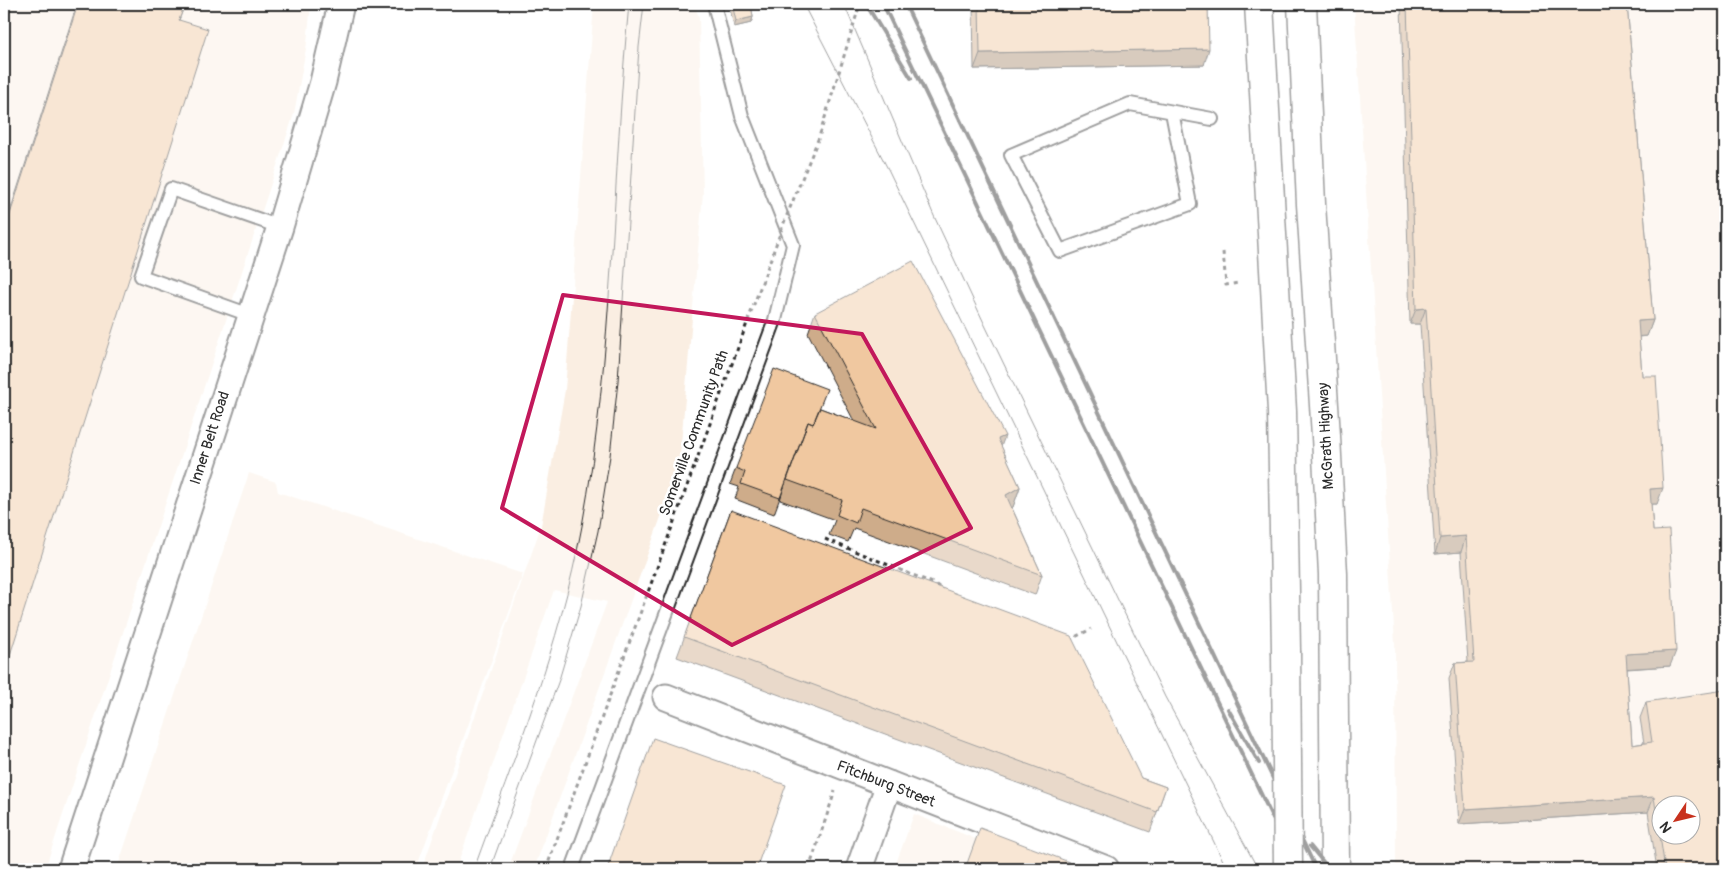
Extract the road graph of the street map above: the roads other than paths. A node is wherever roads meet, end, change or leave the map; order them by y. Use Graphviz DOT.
graph roads {
  1 [pos="341,4"];
  2 [pos="714,4"];
  3 [pos="1258,4"];
  4 [pos="1302,4"];
  5 [pos="1172,112"];
  6 [pos="1212,119"];
  7 [pos="280,227"];
  8 [pos="250,315"];
  9 [pos="666,697"];
  10 [pos="889,784"];
  11 [pos="71,869"];
  12 [pos="572,869"];
  13 [pos="859,869"];
  14 [pos="1106,869"];
  15 [pos="1288,869"];
  16 [pos="1335,869"];
  1 -- 7 [label="street, Inner Belt Road"];
  2 -- 12 [label="lane"];
  3 -- 15 [label="highway, bridge"];
  4 -- 16 [label="highway, McGrath Highway"];
  5 -- 5 [label="lane"];
  5 -- 6 [label="lane"];
  7 -- 8 [label="street, Inner Belt Road"];
  7 -- 8 [label="lane"];
  8 -- 11 [label="street, Inner Belt Road"];
  9 -- 10 [label="street, Fitchburg Street"];
  10 -- 13 [label="street"];
  10 -- 14 [label="street, Fitchburg Street"];
}
